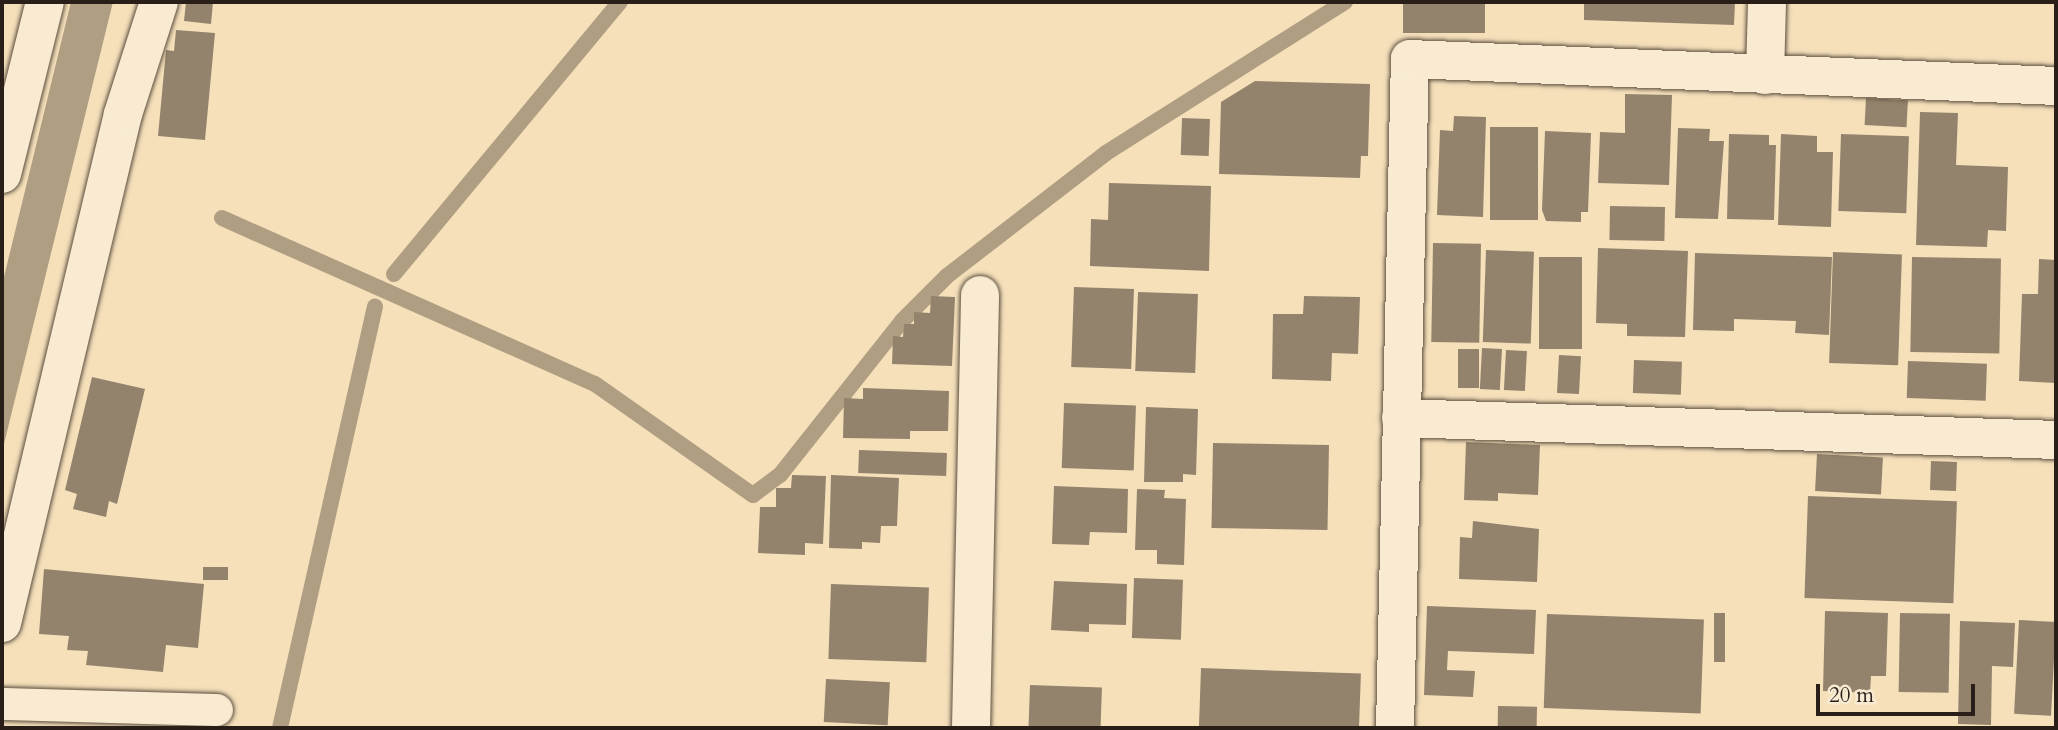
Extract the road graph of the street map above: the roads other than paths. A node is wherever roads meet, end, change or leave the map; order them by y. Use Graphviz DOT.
graph roads {
  1 [pos="45,2"];
  2 [pos="159,2"];
  3 [pos="1767,2"];
  4 [pos="1765,75"];
  5 [pos="2056,86"];
  6 [pos="3,166"];
  7 [pos="980,295"];
  8 [pos="1401,418"];
  9 [pos="2056,440"];
  10 [pos="2,623"];
  11 [pos="2,704"];
  12 [pos="217,710"];
  13 [pos="971,728"];
  14 [pos="1395,728"];
  1 -- 6 [label="street"];
  2 -- 10 [label="street"];
  3 -- 4 [label="street"];
  4 -- 5 [label="street"];
  4 -- 8 [label="street"];
  7 -- 13 [label="street"];
  8 -- 9 [label="street"];
  8 -- 14 [label="street"];
  11 -- 12 [label="lane"];
}
